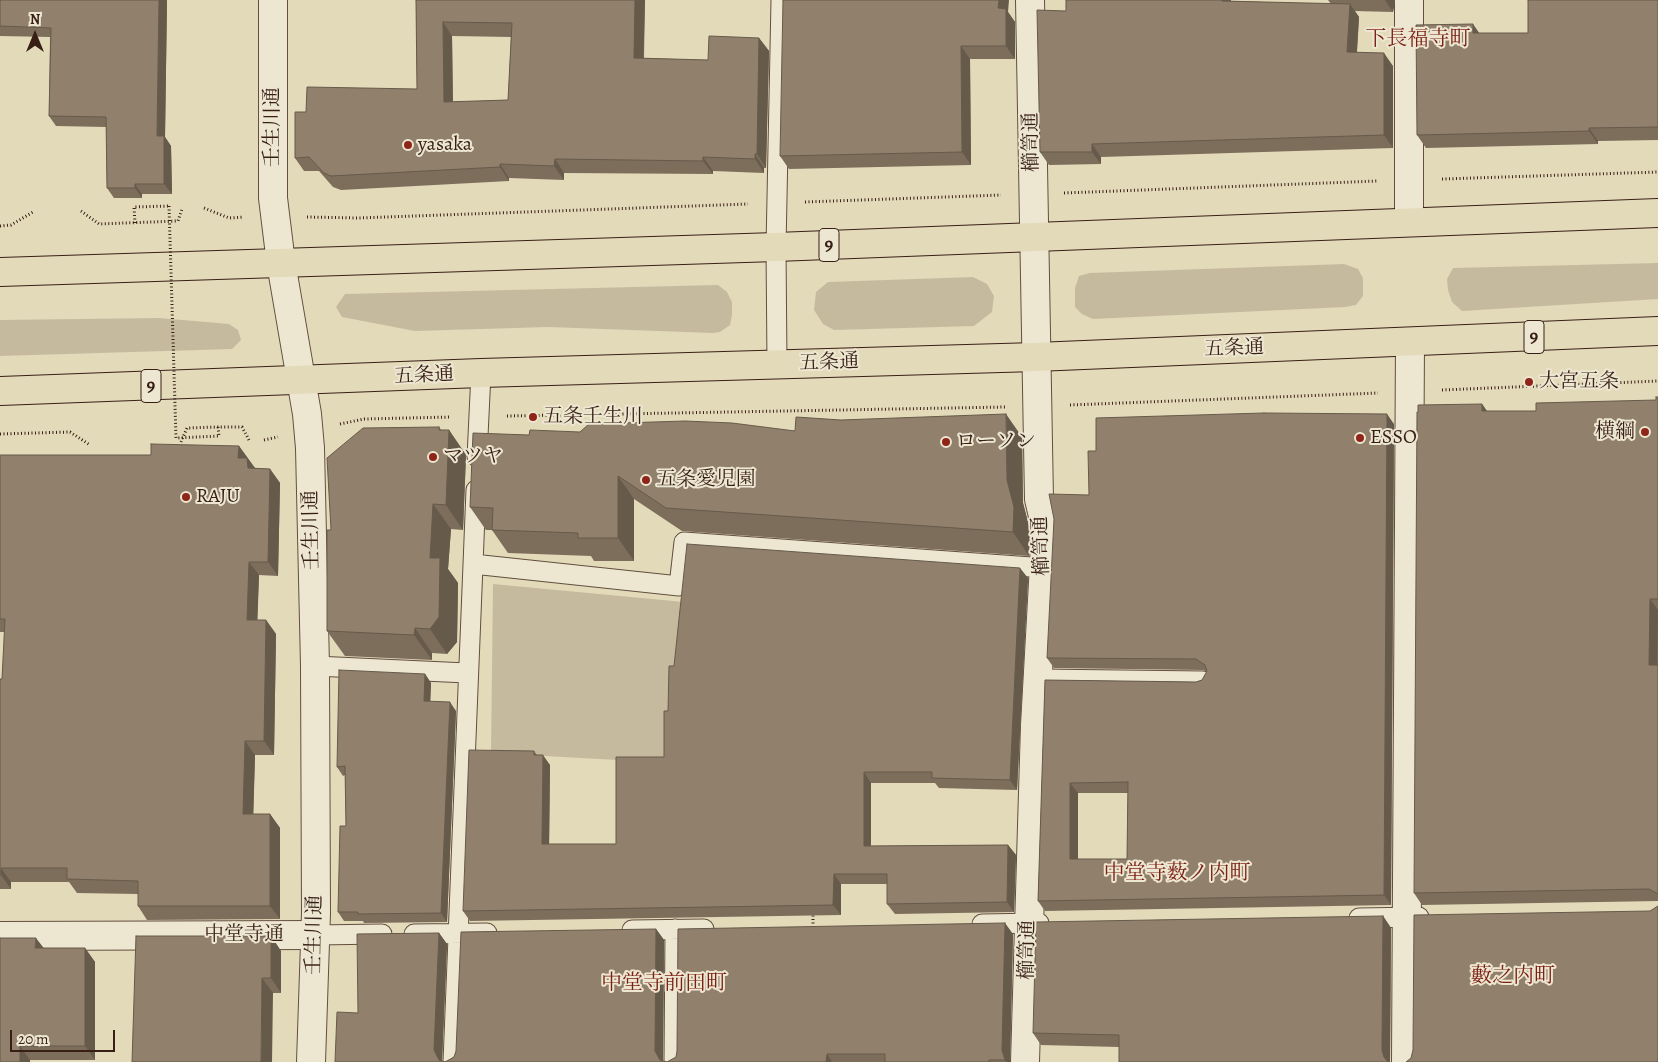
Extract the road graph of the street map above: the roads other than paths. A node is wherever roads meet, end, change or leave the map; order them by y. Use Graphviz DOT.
graph roads {
  1 [pos="273,0"];
  2 [pos="781,0"];
  3 [pos="1030,0"];
  4 [pos="1409,0"];
  5 [pos="1658,213"];
  6 [pos="1409,221"];
  7 [pos="1034,236"];
  8 [pos="776,247"];
  9 [pos="281,263"];
  10 [pos="0,272"];
  11 [pos="1658,331"];
  12 [pos="1410,342"];
  13 [pos="1036,357"];
  14 [pos="777,365"];
  15 [pos="481,373"];
  16 [pos="301,382"];
  17 [pos="0,391"];
  18 [pos="473,564"];
  19 [pos="1045,568"];
  20 [pos="315,666"];
  21 [pos="467,673"];
  22 [pos="1039,679"];
  23 [pos="1203,681"];
  24 [pos="1407,917"];
  25 [pos="1436,917"];
  26 [pos="1338,918"];
  27 [pos="1029,923"];
  28 [pos="1059,923"];
  29 [pos="960,924"];
  30 [pos="724,928"];
  31 [pos="675,929"];
  32 [pos="616,930"];
  33 [pos="507,932"];
  34 [pos="458,933"];
  35 [pos="316,935"];
  36 [pos="0,936"];
  37 [pos="311,1062"];
  38 [pos="453,1062"];
  39 [pos="674,1062"];
  40 [pos="1025,1062"];
  41 [pos="1406,1062"];
  1 -- 9 [label="street, 壬生川通"];
  2 -- 8 [label="lane"];
  3 -- 7 [label="street, 櫛笥通"];
  4 -- 6 [label="street"];
  5 -- 6 [label="highway, 9"];
  6 -- 7 [label="highway, 9"];
  7 -- 8 [label="highway, 9"];
  7 -- 13 [label="street, 櫛笥通"];
  8 -- 9 [label="highway, 9"];
  8 -- 14 [label="lane"];
  9 -- 10 [label="highway, 9"];
  9 -- 16 [label="street, 壬生川通"];
  11 -- 12 [label="highway, 五条通 / 9"];
  12 -- 13 [label="highway, 五条通 / 9"];
  12 -- 24 [label="street"];
  13 -- 14 [label="highway, 五条通 / 9"];
  13 -- 19 [label="street, 櫛笥通"];
  14 -- 15 [label="highway, 五条通 / 9"];
  15 -- 16 [label="highway, 五条通 / 9"];
  15 -- 18 [label="lane"];
  16 -- 17 [label="highway, 五条通 / 9"];
  16 -- 20 [label="street, 壬生川通"];
  18 -- 19 [label="lane"];
  18 -- 21 [label="lane"];
  19 -- 22 [label="street, 櫛笥通"];
  20 -- 21 [label="lane"];
  20 -- 35 [label="street, 壬生川通"];
  21 -- 34 [label="lane"];
  22 -- 23 [label="lane"];
  22 -- 27 [label="street, 櫛笥通"];
  24 -- 25 [label="lane"];
  24 -- 26 [label="lane"];
  24 -- 41 [label="street"];
  27 -- 28 [label="lane"];
  27 -- 29 [label="lane"];
  27 -- 40 [label="street, 櫛笥通"];
  30 -- 31 [label="lane"];
  31 -- 32 [label="lane"];
  31 -- 39 [label="lane"];
  33 -- 34 [label="lane, 中堂寺通"];
  34 -- 35 [label="lane, 中堂寺通"];
  34 -- 38 [label="lane"];
  35 -- 36 [label="street, 中堂寺通"];
  35 -- 37 [label="street, 壬生川通"];
}
